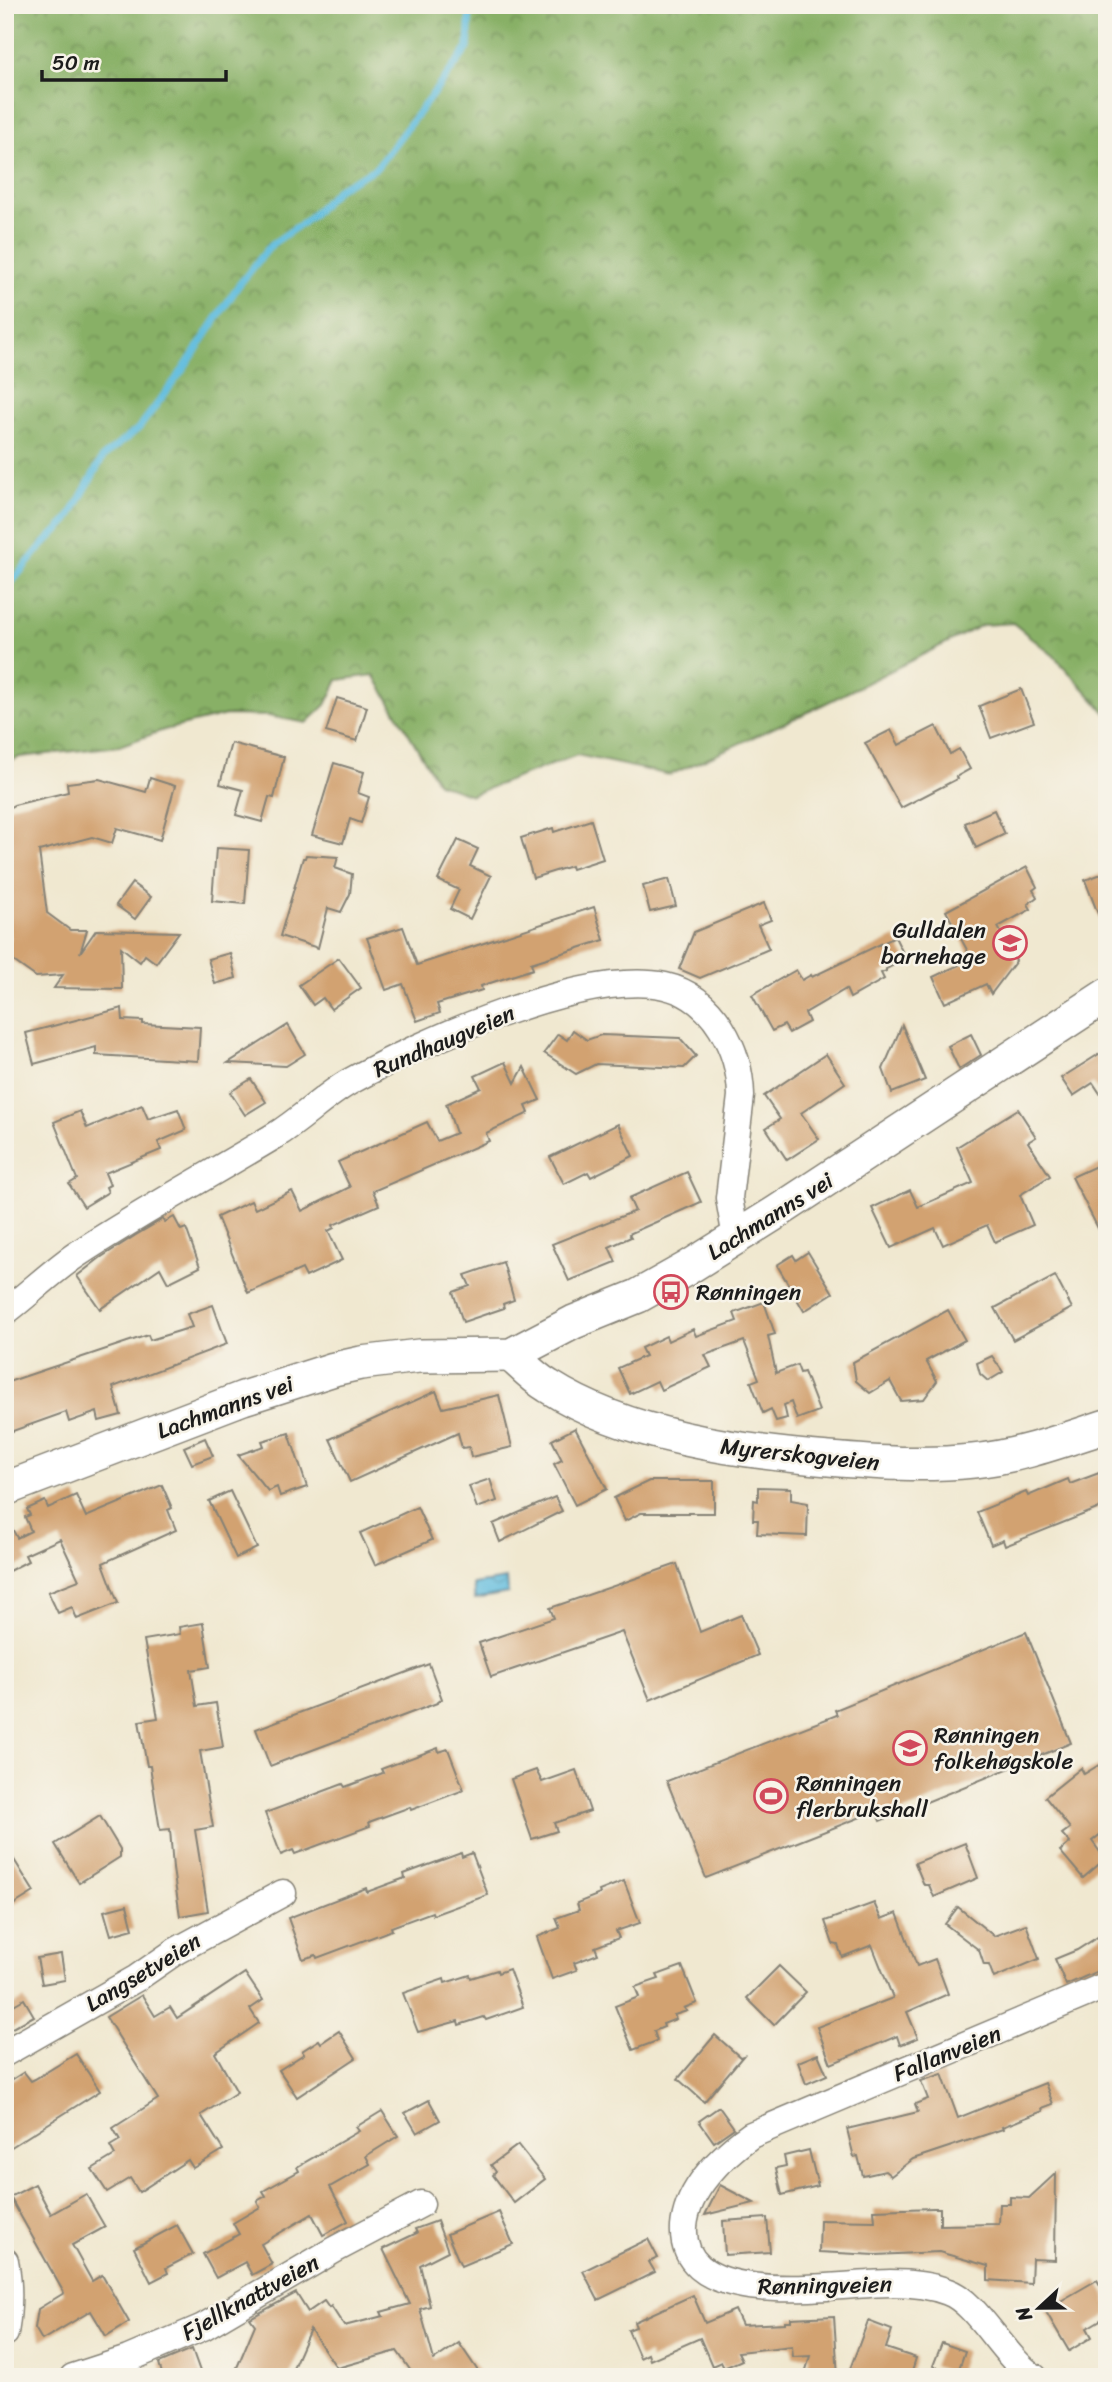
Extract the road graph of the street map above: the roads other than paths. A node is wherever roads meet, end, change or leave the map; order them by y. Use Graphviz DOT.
graph roads {
  1 [pos="1107,995"];
  2 [pos="736,1238"];
  3 [pos="5,1312"];
  4 [pos="512,1355"];
  5 [pos="1107,1426"];
  6 [pos="5,1489"];
  7 [pos="283,1893"];
  8 [pos="1107,1985"];
  9 [pos="5,2053"];
  10 [pos="786,2118"];
  11 [pos="421,2204"];
  12 [pos="5,2262"];
  13 [pos="5,2333"];
  14 [pos="73,2377"];
  15 [pos="1034,2377"];
  1 -- 2 [label="street, Lachmanns vei"];
  2 -- 3 [label="street, Rundhaugveien"];
  2 -- 4 [label="street, Lachmanns vei"];
  4 -- 5 [label="street, Myrerskogveien"];
  4 -- 6 [label="street, Lachmanns vei"];
  7 -- 9 [label="street, Langsetveien"];
  8 -- 10 [label="street, Fallanveien"];
  10 -- 15 [label="street, Rønningveien"];
  11 -- 14 [label="street, Fjellknattveien"];
  12 -- 13 [label="street"];
}
